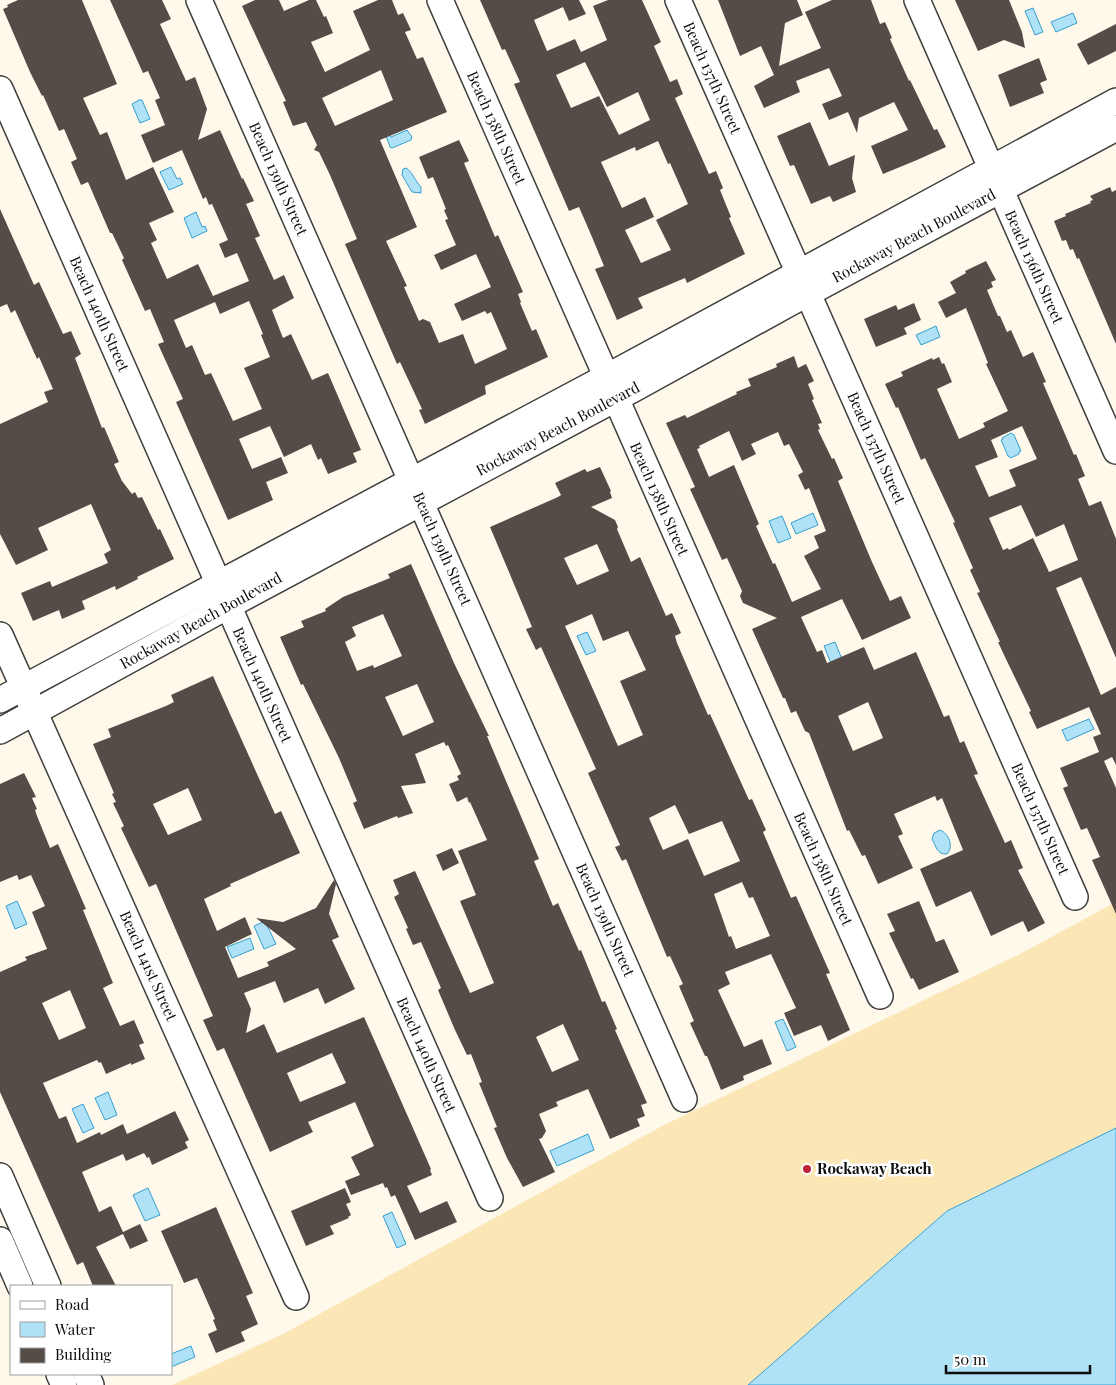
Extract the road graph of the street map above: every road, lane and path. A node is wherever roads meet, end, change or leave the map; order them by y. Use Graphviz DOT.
graph roads {
  1 [pos="199,0"];
  2 [pos="440,0"];
  3 [pos="678,0"];
  4 [pos="917,0"];
  5 [pos="0,89"];
  6 [pos="1116,102"];
  7 [pos="1116,128"];
  8 [pos="996,179"];
  9 [pos="802,283"];
  10 [pos="611,388"];
  11 [pos="1116,451"];
  12 [pos="416,491"];
  13 [pos="223,595"];
  14 [pos="0,635"];
  15 [pos="24,688"];
  16 [pos="0,700"];
  17 [pos="34,712"];
  18 [pos="0,731"];
  19 [pos="1075,897"];
  20 [pos="880,996"];
  21 [pos="684,1100"];
  22 [pos="0,1176"];
  23 [pos="490,1198"];
  24 [pos="0,1240"];
  25 [pos="20,1285"];
  26 [pos="48,1285"];
  27 [pos="296,1297"];
  1 -- 12 [label="street, Beach 139th Street"];
  2 -- 10 [label="street, Beach 138th Street"];
  3 -- 9 [label="street, Beach 137th Street"];
  4 -- 8 [label="street, Beach 136th Street"];
  5 -- 13 [label="street, Beach 140th Street"];
  6 -- 8 [label="street, Rockaway Beach Boulevard"];
  7 -- 8 [label="street, Rockaway Beach Boulevard"];
  8 -- 9 [label="street, Rockaway Beach Boulevard"];
  8 -- 11 [label="street, Beach 136th Street"];
  9 -- 10 [label="street, Rockaway Beach Boulevard"];
  9 -- 19 [label="street, Beach 137th Street"];
  10 -- 12 [label="street, Rockaway Beach Boulevard"];
  10 -- 20 [label="street, Beach 138th Street"];
  12 -- 13 [label="street, Rockaway Beach Boulevard"];
  12 -- 21 [label="street, Beach 139th Street"];
  13 -- 15 [label="street, Rockaway Beach Boulevard"];
  13 -- 17 [label="street, Rockaway Beach Boulevard"];
  13 -- 23 [label="street, Beach 140th Street"];
  14 -- 15 [label="street, Beach 141st Street"];
  15 -- 16 [label="street, Rockaway Beach Boulevard"];
  15 -- 17 [label="street, Beach 141st Street"];
  17 -- 18 [label="street, Rockaway Beach Boulevard"];
  17 -- 27 [label="street, Beach 141st Street"];
  22 -- 26 [label="street"];
  24 -- 25 [label="street"];
}
